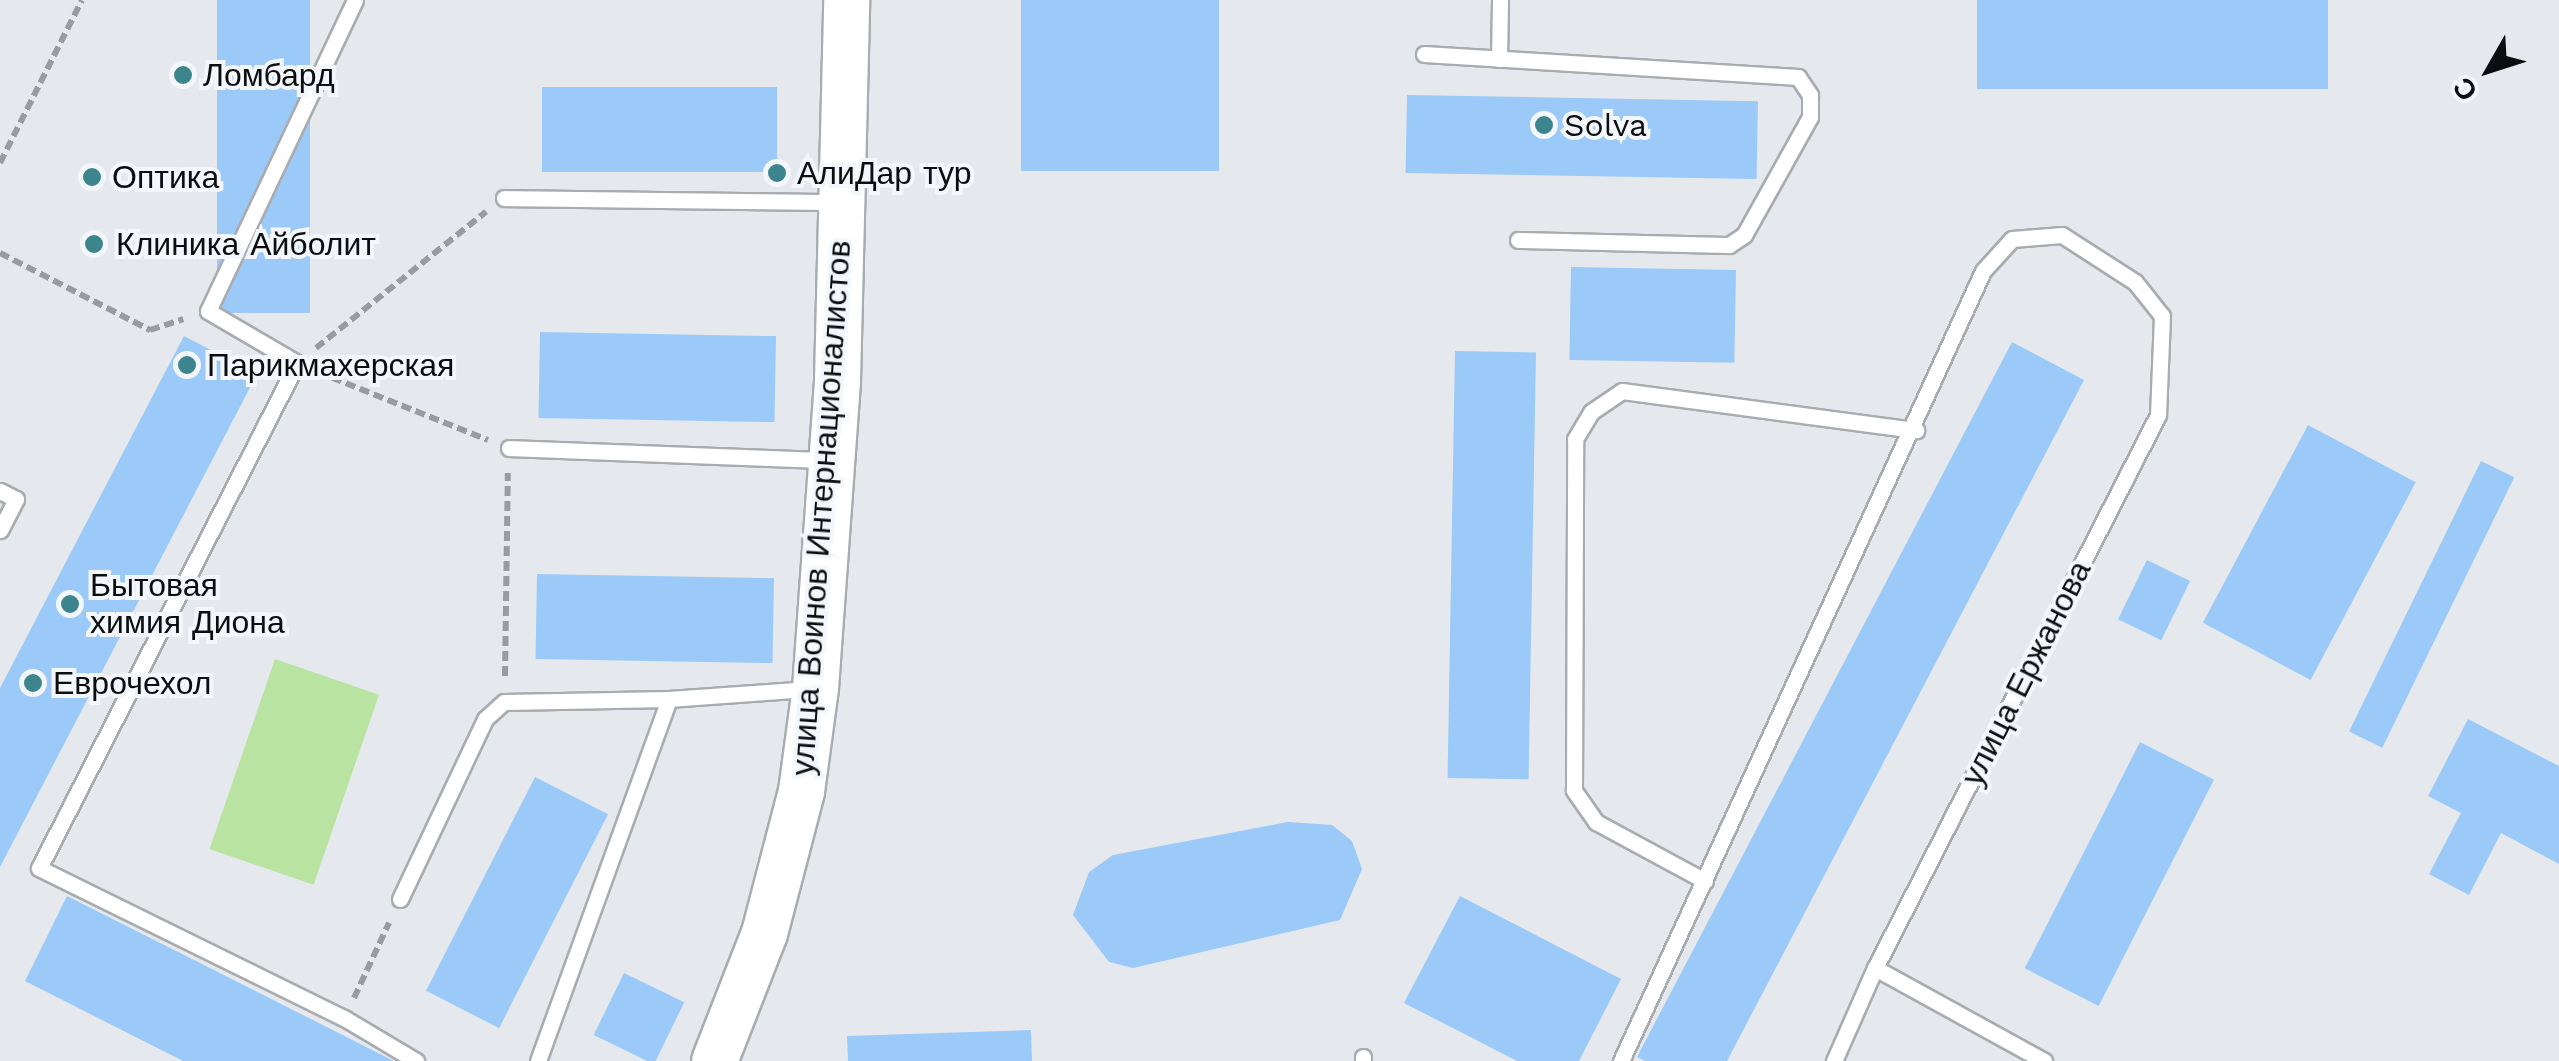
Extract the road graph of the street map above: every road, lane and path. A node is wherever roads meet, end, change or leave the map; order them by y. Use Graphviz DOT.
graph roads {
  1 [pos="82,0"];
  2 [pos="356,0"];
  3 [pos="846,0"];
  4 [pos="1500,0"];
  5 [pos="1424,54"];
  6 [pos="1498,59"];
  7 [pos="0,162"];
  8 [pos="504,198"];
  9 [pos="842,202"];
  10 [pos="1518,240"];
  11 [pos="0,253"];
  12 [pos="208,311"];
  13 [pos="297,363"];
  14 [pos="1916,430"];
  15 [pos="508,448"];
  16 [pos="831,460"];
  17 [pos="0,491"];
  18 [pos="0,530"];
  19 [pos="815,688"];
  20 [pos="669,699"];
  21 [pos="504,702"];
  22 [pos="1705,881"];
  23 [pos="400,899"];
  24 [pos="1875,968"];
  25 [pos="344,1018"];
  26 [pos="416,1061"];
  27 [pos="538,1061"];
  28 [pos="714,1061"];
  29 [pos="1621,1061"];
  30 [pos="1834,1061"];
  31 [pos="2044,1061"];
  1 -- 7 [label="path"];
  2 -- 12 [label="lane"];
  3 -- 9 [label="main road, улица Воинов Интернационалистов"];
  4 -- 6 [label="lane"];
  5 -- 6 [label="lane"];
  6 -- 10 [label="lane"];
  8 -- 9 [label="lane"];
  8 -- 13 [label="path"];
  9 -- 16 [label="main road, улица Воинов Интернационалистов"];
  11 -- 12 [label="path"];
  12 -- 13 [label="lane"];
  13 -- 15 [label="path"];
  13 -- 25 [label="lane"];
  14 -- 22 [label="lane"];
  14 -- 22 [label="lane"];
  14 -- 24 [label="lane, улица Ержанова"];
  15 -- 16 [label="lane"];
  15 -- 21 [label="path"];
  16 -- 19 [label="main road, улица Воинов Интернационалистов"];
  17 -- 18 [label="lane"];
  19 -- 20 [label="lane"];
  19 -- 28 [label="main road, улица Воинов Интернационалистов"];
  20 -- 21 [label="lane"];
  20 -- 27 [label="lane"];
  21 -- 23 [label="lane"];
  22 -- 29 [label="lane"];
  23 -- 25 [label="path"];
  24 -- 30 [label="lane, улица Ержанова"];
  24 -- 31 [label="lane"];
  25 -- 26 [label="lane"];
}
